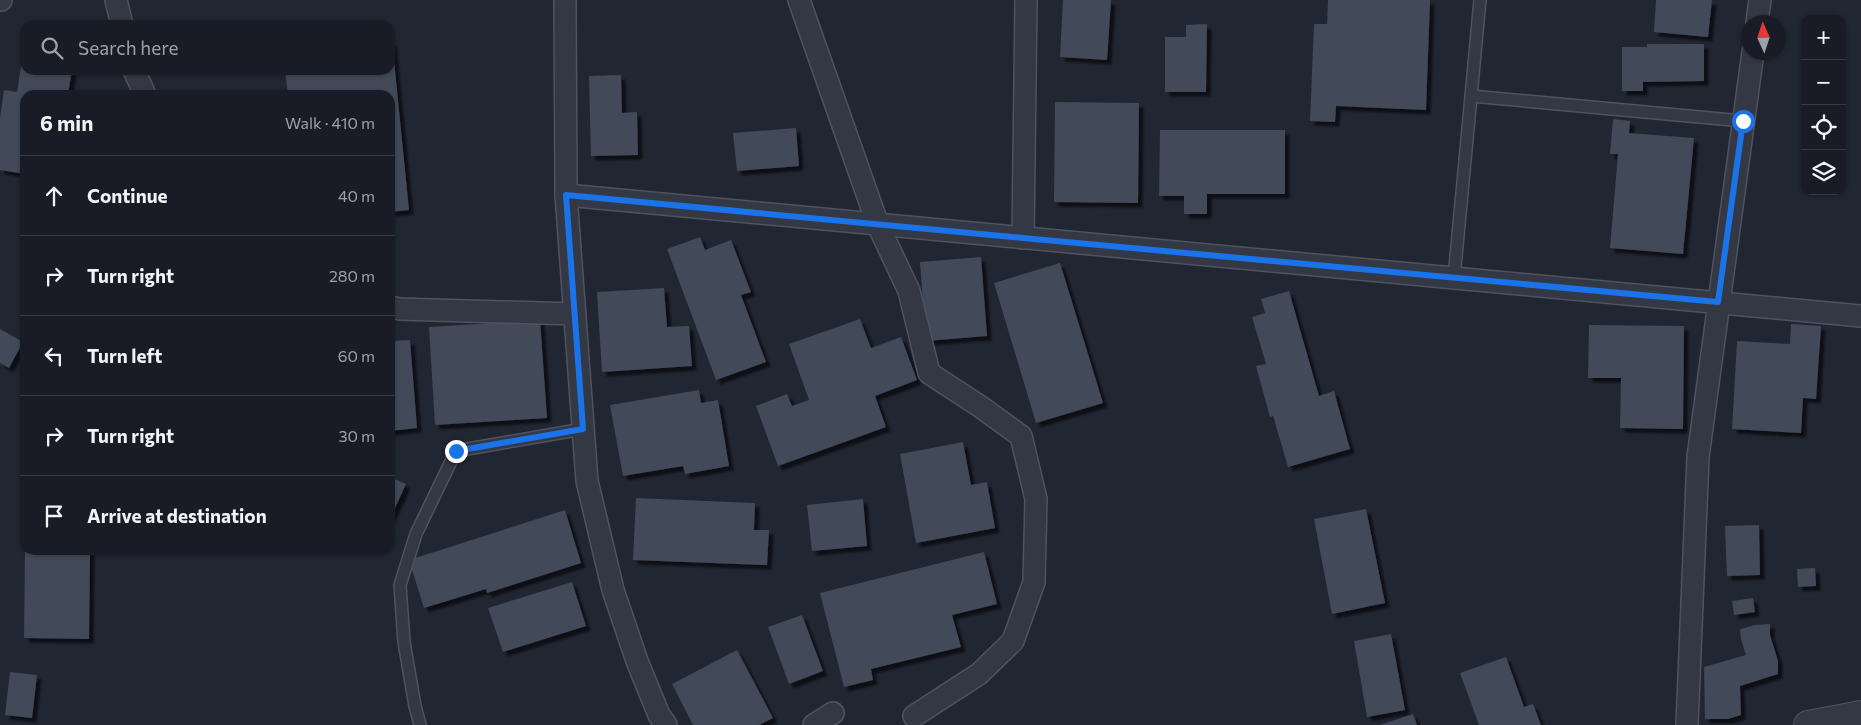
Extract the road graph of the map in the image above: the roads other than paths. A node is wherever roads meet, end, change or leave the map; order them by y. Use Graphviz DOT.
graph roads {
  1 [pos="116,0"];
  2 [pos="566,0"];
  3 [pos="799,0"];
  4 [pos="1026,0"];
  5 [pos="1480,0"];
  6 [pos="1760,0"];
  7 [pos="1758,15"];
  8 [pos="121,20"];
  9 [pos="1752,60"];
  10 [pos="136,75"];
  11 [pos="142,90"];
  12 [pos="1471,96"];
  13 [pos="1743,121"];
  14 [pos="566,195"];
  15 [pos="878,225"];
  16 [pos="1023,238"];
  17 [pos="1454,278"];
  18 [pos="1718,302"];
  19 [pos="395,308"];
  20 [pos="575,314"];
  21 [pos="1861,316"];
  22 [pos="583,429"];
  23 [pos="833,713"];
  24 [pos="1861,715"];
  25 [pos="914,716"];
  26 [pos="420,725"];
  27 [pos="666,725"];
  28 [pos="814,725"];
  29 [pos="1687,725"];
  30 [pos="1808,725"];
  1 -- 8 [label="street"];
  2 -- 14 [label="street"];
  3 -- 15 [label="street"];
  4 -- 16 [label="street"];
  5 -- 12 [label="lane"];
  6 -- 7 [label="street"];
  9 -- 13 [label="street"];
  10 -- 11 [label="street"];
  12 -- 13 [label="lane"];
  12 -- 17 [label="lane"];
  13 -- 18 [label="street"];
  14 -- 15 [label="street"];
  14 -- 20 [label="street"];
  15 -- 16 [label="street"];
  15 -- 25 [label="street"];
  16 -- 17 [label="street"];
  17 -- 18 [label="street"];
  18 -- 21 [label="street"];
  18 -- 29 [label="street"];
  19 -- 20 [label="street"];
  20 -- 22 [label="street"];
  22 -- 26 [label="lane"];
  22 -- 27 [label="street"];
  23 -- 28 [label="street"];
  24 -- 30 [label="street"];
}
